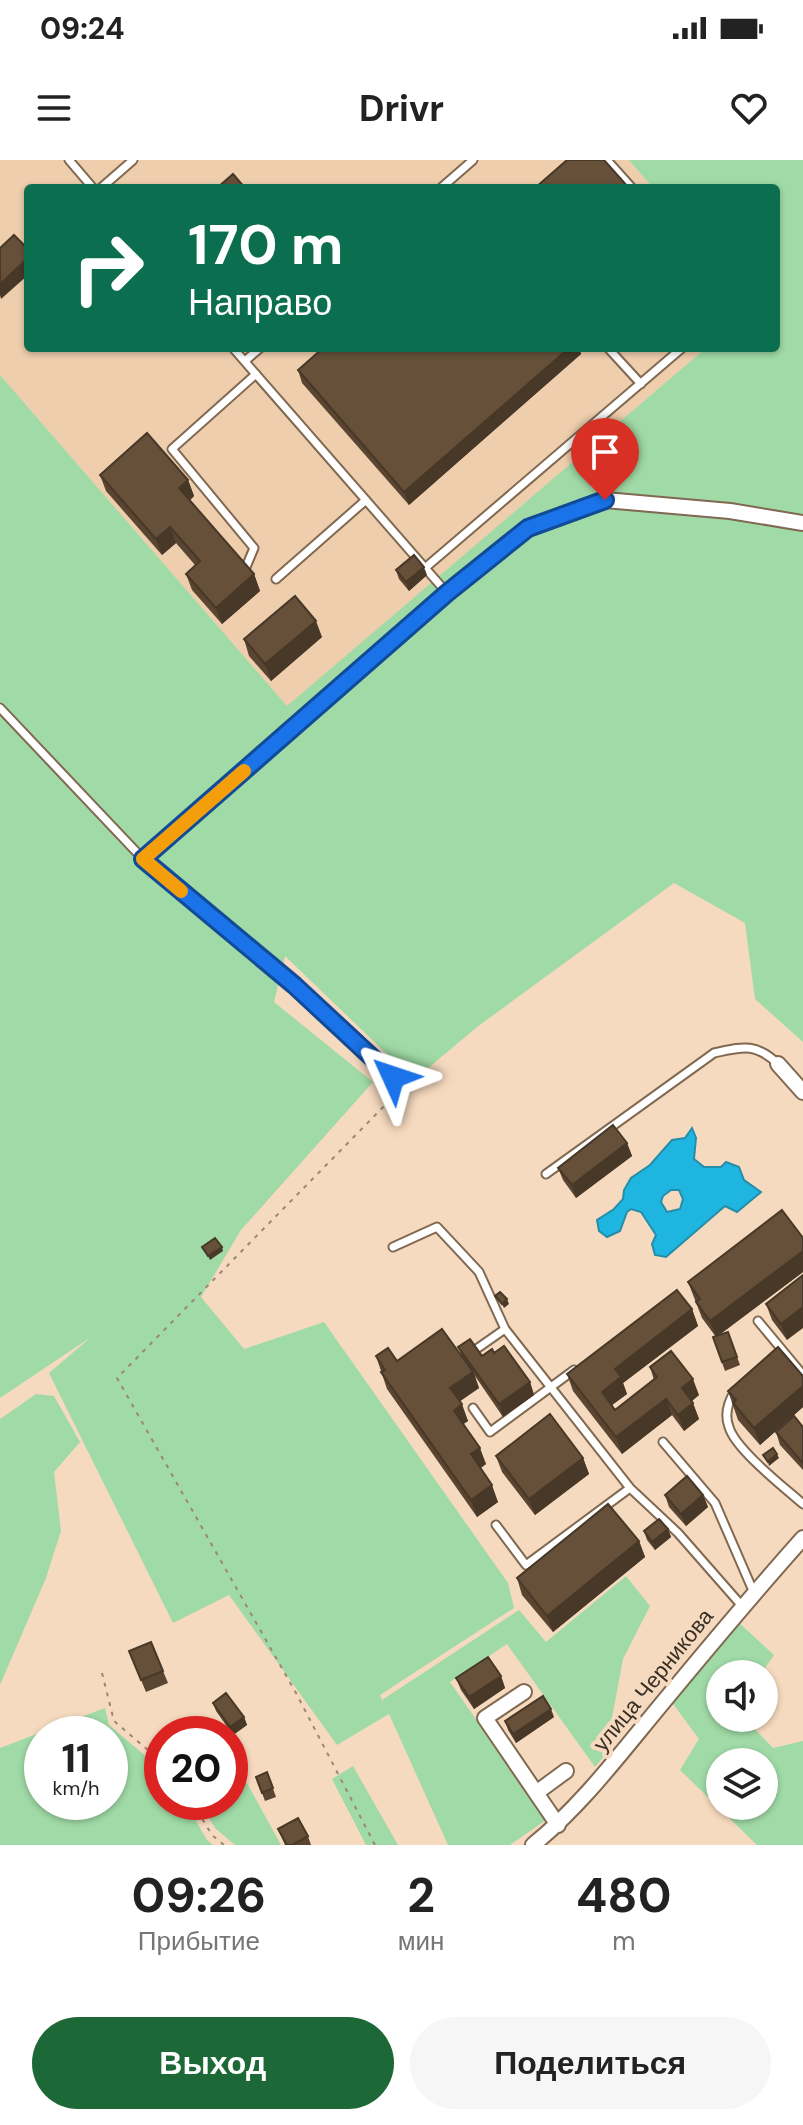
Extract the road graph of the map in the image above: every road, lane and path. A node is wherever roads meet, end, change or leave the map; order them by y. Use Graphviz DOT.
graph roads {
  1 [pos="69,160"];
  2 [pos="133,160"];
  3 [pos="473,160"];
  4 [pos="607,160"];
  5 [pos="451,180"];
  6 [pos="90,184"];
  7 [pos="106,184"];
  8 [pos="446,184"];
  9 [pos="455,184"];
  10 [pos="628,184"];
  11 [pos="237,352"];
  12 [pos="255,352"];
  13 [pos="612,352"];
  14 [pos="677,352"];
  15 [pos="245,361"];
  16 [pos="256,374"];
  17 [pos="641,384"];
  18 [pos="366,500"];
  19 [pos="803,523"];
  20 [pos="246,567"];
  21 [pos="425,568"];
  22 [pos="276,579"];
  23 [pos="447,593"];
  24 [pos="0,708"];
  25 [pos="143,859"];
  26 [pos="778,1064"];
  27 [pos="393,1077"];
  28 [pos="803,1092"];
  29 [pos="546,1174"];
  30 [pos="393,1247"];
  31 [pos="758,1321"];
  32 [pos="505,1329"];
  33 [pos="475,1350"];
  34 [pos="784,1352"];
  35 [pos="772,1361"];
  36 [pos="576,1369"];
  37 [pos="803,1375"];
  38 [pos="748,1380"];
  39 [pos="551,1388"];
  40 [pos="473,1408"];
  41 [pos="663,1442"];
  42 [pos="630,1488"];
  43 [pos="803,1504"];
  44 [pos="496,1525"];
  45 [pos="803,1538"];
  46 [pos="754,1593"];
  47 [pos="742,1606"];
  48 [pos="102,1673"];
  49 [pos="524,1692"];
  50 [pos="144,1747"];
  51 [pos="566,1771"];
  52 [pos="536,1793"];
  53 [pos="203,1820"];
  54 [pos="558,1825"];
  55 [pos="224,1845"];
  56 [pos="375,1845"];
  57 [pos="533,1845"];
  1 -- 6 [label="lane"];
  2 -- 7 [label="lane"];
  3 -- 5 [label="lane"];
  4 -- 10 [label="lane"];
  5 -- 8 [label="lane"];
  5 -- 9 [label="lane"];
  11 -- 15 [label="lane"];
  12 -- 15 [label="lane"];
  13 -- 17 [label="lane"];
  14 -- 17 [label="lane"];
  15 -- 16 [label="lane"];
  16 -- 18 [label="lane"];
  16 -- 20 [label="lane"];
  17 -- 21 [label="lane"];
  18 -- 21 [label="lane"];
  18 -- 22 [label="lane"];
  19 -- 23 [label="street"];
  21 -- 23 [label="lane"];
  23 -- 25 [label="street"];
  24 -- 25 [label="lane"];
  25 -- 27 [label="lane"];
  26 -- 28 [label="street"];
  26 -- 29 [label="lane"];
  27 -- 56 [label="path"];
  30 -- 32 [label="lane"];
  31 -- 34 [label="lane"];
  32 -- 33 [label="lane"];
  32 -- 39 [label="lane"];
  34 -- 35 [label="lane"];
  34 -- 37 [label="lane"];
  36 -- 39 [label="lane"];
  38 -- 43 [label="lane"];
  39 -- 40 [label="lane"];
  39 -- 42 [label="lane"];
  41 -- 46 [label="lane"];
  42 -- 44 [label="lane"];
  42 -- 47 [label="lane"];
  45 -- 46 [label="street, улица Черникова"];
  46 -- 47 [label="street, улица Черникова"];
  47 -- 54 [label="street, улица Черникова"];
  48 -- 50 [label="path"];
  49 -- 52 [label="street"];
  51 -- 52 [label="street"];
  52 -- 54 [label="street"];
  53 -- 55 [label="path"];
  54 -- 57 [label="street, улица Черникова"];
}
